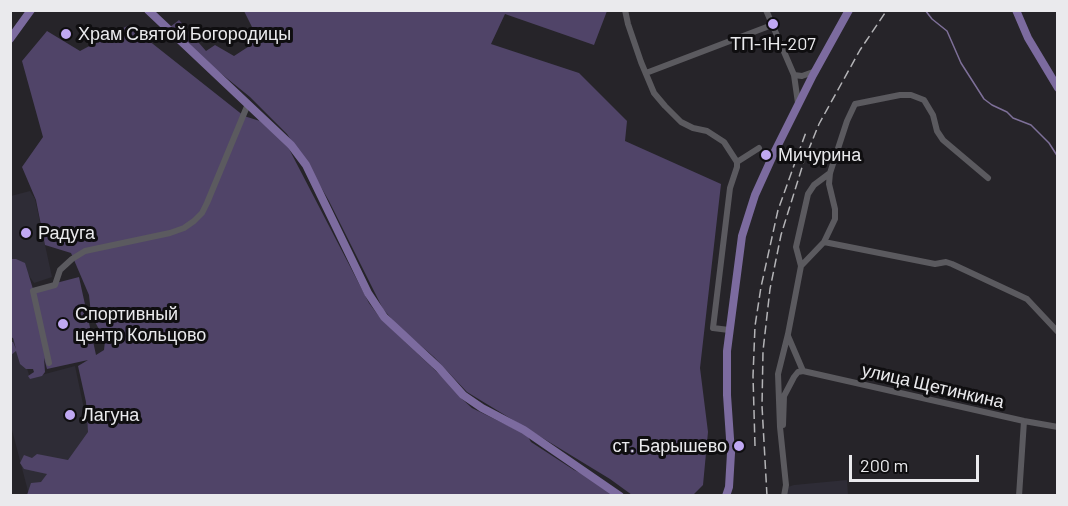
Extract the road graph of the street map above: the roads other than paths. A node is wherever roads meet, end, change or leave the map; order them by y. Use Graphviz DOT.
graph roads {
  1 [pos="31,10"];
  2 [pos="148,10"];
  3 [pos="625,10"];
  4 [pos="766,10"];
  5 [pos="849,10"];
  6 [pos="1016,10"];
  7 [pos="772,25"];
  8 [pos="10,39"];
  9 [pos="816,71"];
  10 [pos="646,73"];
  11 [pos="794,75"];
  12 [pos="1058,88"];
  13 [pos="248,104"];
  14 [pos="798,106"];
  15 [pos="759,148"];
  16 [pos="736,162"];
  17 [pos="830,173"];
  18 [pos="988,178"];
  19 [pos="824,242"];
  20 [pos="801,266"];
  21 [pos="729,330"];
  22 [pos="1058,332"];
  23 [pos="788,334"];
  24 [pos="49,363"];
  25 [pos="803,371"];
  26 [pos="1024,421"];
  27 [pos="1058,427"];
  28 [pos="782,438"];
  29 [pos="620,495"];
  30 [pos="726,495"];
  31 [pos="784,495"];
  32 [pos="1019,495"];
  1 -- 8 [label="main road"];
  2 -- 13 [label="main road"];
  3 -- 10 [label="street"];
  4 -- 7 [label="street"];
  5 -- 9 [label="main road"];
  6 -- 12 [label="main road"];
  7 -- 10 [label="street"];
  7 -- 11 [label="street"];
  9 -- 11 [label="street"];
  9 -- 14 [label="main road"];
  10 -- 16 [label="street"];
  11 -- 14 [label="street"];
  13 -- 24 [label="street"];
  13 -- 29 [label="main road"];
  14 -- 21 [label="main road"];
  15 -- 16 [label="street"];
  16 -- 21 [label="street"];
  17 -- 18 [label="street"];
  17 -- 19 [label="street"];
  17 -- 20 [label="street"];
  19 -- 20 [label="street"];
  19 -- 22 [label="street"];
  20 -- 23 [label="street"];
  21 -- 30 [label="main road"];
  23 -- 25 [label="street"];
  23 -- 28 [label="street"];
  25 -- 26 [label="street, улица Щетинкина"];
  25 -- 28 [label="street"];
  26 -- 27 [label="street, улица Щетинкина"];
  26 -- 32 [label="street"];
  28 -- 31 [label="street"];
}
